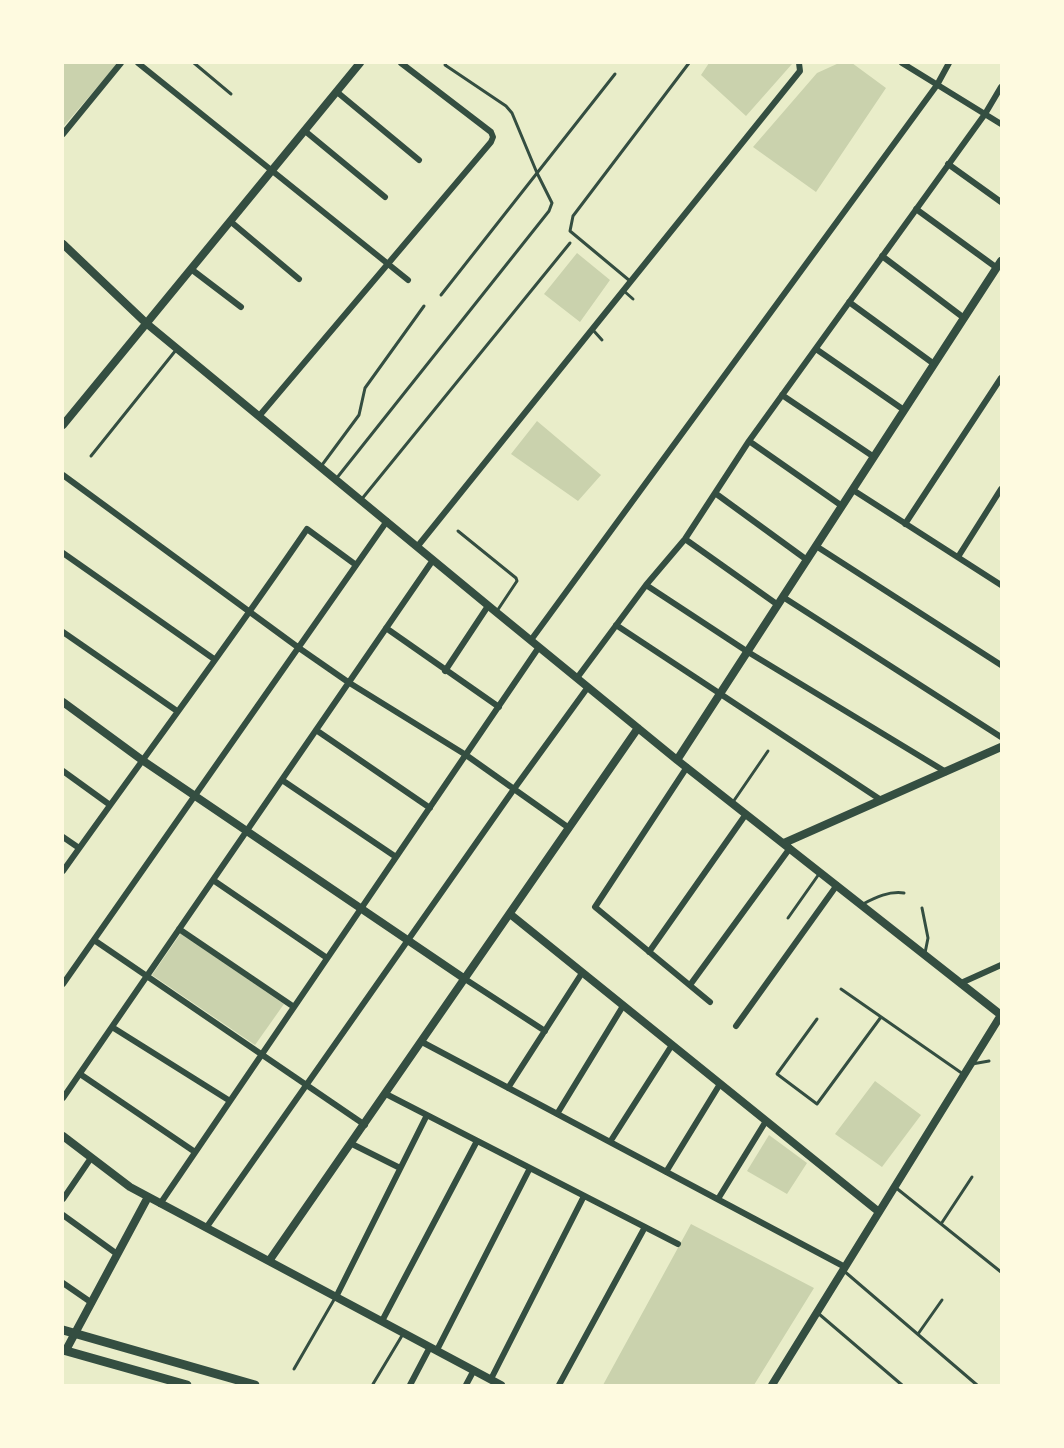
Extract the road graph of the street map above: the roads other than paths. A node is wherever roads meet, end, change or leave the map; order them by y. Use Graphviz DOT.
graph roads {
  1 [pos="121,63"];
  2 [pos="138,63"];
  3 [pos="194,63"];
  4 [pos="360,63"];
  5 [pos="401,63"];
  6 [pos="446,63"];
  7 [pos="689,63"];
  8 [pos="799,63"];
  9 [pos="902,63"];
  10 [pos="949,63"];
  11 [pos="615,74"];
  12 [pos="937,85"];
  13 [pos="1001,87"];
  14 [pos="337,92"];
  15 [pos="231,94"];
  16 [pos="985,114"];
  17 [pos="1001,124"];
  18 [pos="305,131"];
  19 [pos="63,134"];
  20 [pos="419,160"];
  21 [pos="948,164"];
  22 [pos="272,171"];
  23 [pos="537,173"];
  24 [pos="385,197"];
  25 [pos="1001,202"];
  26 [pos="916,209"];
  27 [pos="230,221"];
  28 [pos="570,243"];
  29 [pos="63,244"];
  30 [pos="882,256"];
  31 [pos="387,263"];
  32 [pos="999,264"];
  33 [pos="191,268"];
  34 [pos="299,279"];
  35 [pos="408,280"];
  36 [pos="631,282"];
  37 [pos="624,291"];
  38 [pos="441,295"];
  39 [pos="633,299"];
  40 [pos="849,302"];
  41 [pos="424,306"];
  42 [pos="241,307"];
  43 [pos="964,318"];
  44 [pos="146,323"];
  45 [pos="593,330"];
  46 [pos="602,340"];
  47 [pos="177,348"];
  48 [pos="816,348"];
  49 [pos="934,364"];
  50 [pos="1001,378"];
  51 [pos="782,395"];
  52 [pos="904,410"];
  53 [pos="260,415"];
  54 [pos="63,425"];
  55 [pos="748,441"];
  56 [pos="91,456"];
  57 [pos="874,457"];
  58 [pos="321,466"];
  59 [pos="63,475"];
  60 [pos="336,478"];
  61 [pos="1001,489"];
  62 [pos="853,490"];
  63 [pos="715,494"];
  64 [pos="361,500"];
  65 [pos="842,506"];
  66 [pos="387,521"];
  67 [pos="905,524"];
  68 [pos="458,531"];
  69 [pos="685,538"];
  70 [pos="417,546"];
  71 [pos="816,546"];
  72 [pos="63,553"];
  73 [pos="958,557"];
  74 [pos="433,560"];
  75 [pos="807,560"];
  76 [pos="356,565"];
  77 [pos="646,585"];
  78 [pos="1001,585"];
  79 [pos="781,601"];
  80 [pos="488,606"];
  81 [pos="496,612"];
  82 [pos="249,614"];
  83 [pos="616,625"];
  84 [pos="386,628"];
  85 [pos="63,632"];
  86 [pos="531,640"];
  87 [pos="299,648"];
  88 [pos="539,648"];
  89 [pos="748,652"];
  90 [pos="214,659"];
  91 [pos="1001,665"];
  92 [pos="445,671"];
  93 [pos="577,678"];
  94 [pos="348,682"];
  95 [pos="588,687"];
  96 [pos="720,694"];
  97 [pos="63,702"];
  98 [pos="499,707"];
  99 [pos="177,711"];
  100 [pos="638,728"];
  101 [pos="316,730"];
  102 [pos="1001,737"];
  103 [pos="1001,747"];
  104 [pos="768,751"];
  105 [pos="466,755"];
  106 [pos="142,760"];
  107 [pos="677,760"];
  108 [pos="687,767"];
  109 [pos="63,771"];
  110 [pos="946,772"];
  111 [pos="282,780"];
  112 [pos="513,789"];
  113 [pos="195,796"];
  114 [pos="881,800"];
  115 [pos="732,803"];
  116 [pos="110,805"];
  117 [pos="429,808"];
  118 [pos="746,814"];
  119 [pos="569,828"];
  120 [pos="247,831"];
  121 [pos="63,837"];
  122 [pos="787,846"];
  123 [pos="79,848"];
  124 [pos="396,857"];
  125 [pos="63,872"];
  126 [pos="820,872"];
  127 [pos="213,880"];
  128 [pos="837,885"];
  129 [pos="904,893"];
  130 [pos="862,905"];
  131 [pos="361,908"];
  132 [pos="922,908"];
  133 [pos="510,914"];
  134 [pos="788,918"];
  135 [pos="179,929"];
  136 [pos="94,940"];
  137 [pos="408,940"];
  138 [pos="649,952"];
  139 [pos="925,955"];
  140 [pos="327,958"];
  141 [pos="1001,965"];
  142 [pos="582,973"];
  143 [pos="147,977"];
  144 [pos="465,979"];
  145 [pos="961,983"];
  146 [pos="63,984"];
  147 [pos="690,985"];
  148 [pos="841,989"];
  149 [pos="710,1002"];
  150 [pos="623,1006"];
  151 [pos="294,1007"];
  152 [pos="1001,1015"];
  153 [pos="882,1017"];
  154 [pos="818,1020"];
  155 [pos="736,1026"];
  156 [pos="112,1027"];
  157 [pos="545,1031"];
  158 [pos="422,1042"];
  159 [pos="672,1045"];
  160 [pos="262,1054"];
  161 [pos="988,1061"];
  162 [pos="971,1064"];
  163 [pos="80,1074"];
  164 [pos="964,1075"];
  165 [pos="720,1084"];
  166 [pos="305,1086"];
  167 [pos="508,1088"];
  168 [pos="386,1094"];
  169 [pos="63,1098"];
  170 [pos="230,1101"];
  171 [pos="557,1114"];
  172 [pos="427,1115"];
  173 [pos="766,1121"];
  174 [pos="364,1125"];
  175 [pos="63,1136"];
  176 [pos="477,1141"];
  177 [pos="609,1142"];
  178 [pos="352,1144"];
  179 [pos="195,1152"];
  180 [pos="91,1158"];
  181 [pos="400,1168"];
  182 [pos="530,1168"];
  183 [pos="666,1172"];
  184 [pos="972,1177"];
  185 [pos="895,1187"];
  186 [pos="584,1196"];
  187 [pos="148,1197"];
  188 [pos="63,1199"];
  189 [pos="718,1199"];
  190 [pos="160,1204"];
  191 [pos="879,1212"];
  192 [pos="63,1215"];
  193 [pos="941,1224"];
  194 [pos="645,1227"];
  195 [pos="206,1228"];
  196 [pos="678,1244"];
  197 [pos="117,1254"];
  198 [pos="269,1261"];
  199 [pos="844,1268"];
  200 [pos="1001,1272"];
  201 [pos="63,1283"];
  202 [pos="336,1297"];
  203 [pos="942,1300"];
  204 [pos="92,1303"];
  205 [pos="817,1313"];
  206 [pos="382,1321"];
  207 [pos="63,1330"];
  208 [pos="404,1333"];
  209 [pos="75,1334"];
  210 [pos="918,1334"];
  211 [pos="433,1349"];
  212 [pos="65,1350"];
  213 [pos="294,1369"];
  214 [pos="474,1370"];
  215 [pos="491,1379"];
  216 [pos="373,1384"];
  217 [pos="187,1385"];
  218 [pos="255,1385"];
  219 [pos="410,1385"];
  220 [pos="466,1385"];
  221 [pos="501,1385"];
  222 [pos="559,1385"];
  223 [pos="772,1385"];
  224 [pos="902,1385"];
  225 [pos="977,1385"];
  1 -- 19 [label="street"];
  2 -- 22 [label="street"];
  3 -- 15 [label="lane"];
  4 -- 14 [label="street"];
  5 -- 31 [label="street"];
  6 -- 23 [label="lane"];
  7 -- 36 [label="lane"];
  8 -- 36 [label="street"];
  9 -- 12 [label="street"];
  10 -- 12 [label="street"];
  11 -- 23 [label="lane"];
  12 -- 16 [label="street"];
  12 -- 86 [label="street"];
  13 -- 16 [label="street"];
  14 -- 18 [label="street"];
  14 -- 20 [label="street"];
  16 -- 17 [label="street"];
  16 -- 21 [label="street"];
  18 -- 22 [label="street"];
  18 -- 24 [label="street"];
  21 -- 25 [label="street"];
  21 -- 26 [label="street"];
  22 -- 27 [label="street"];
  22 -- 31 [label="street"];
  23 -- 38 [label="lane"];
  23 -- 60 [label="lane"];
  26 -- 30 [label="street"];
  26 -- 32 [label="street"];
  27 -- 33 [label="street"];
  27 -- 34 [label="street"];
  28 -- 64 [label="lane"];
  29 -- 44 [label="street"];
  30 -- 40 [label="street"];
  30 -- 43 [label="street"];
  31 -- 35 [label="street"];
  31 -- 53 [label="street"];
  32 -- 43 [label="street"];
  33 -- 42 [label="street"];
  33 -- 44 [label="street"];
  36 -- 37 [label="street"];
  37 -- 39 [label="lane"];
  37 -- 45 [label="street"];
  40 -- 48 [label="street"];
  40 -- 49 [label="street"];
  41 -- 58 [label="lane"];
  43 -- 49 [label="street"];
  44 -- 47 [label="street"];
  44 -- 54 [label="street"];
  45 -- 46 [label="lane"];
  45 -- 70 [label="street"];
  47 -- 53 [label="street"];
  47 -- 56 [label="lane"];
  48 -- 51 [label="street"];
  48 -- 52 [label="street"];
  49 -- 52 [label="street"];
  50 -- 67 [label="street"];
  51 -- 55 [label="street"];
  51 -- 57 [label="street"];
  52 -- 57 [label="street"];
  53 -- 58 [label="street"];
  55 -- 63 [label="street"];
  55 -- 65 [label="street"];
  57 -- 62 [label="street"];
  58 -- 60 [label="street"];
  59 -- 82 [label="street"];
  60 -- 64 [label="street"];
  61 -- 73 [label="street"];
  62 -- 65 [label="street"];
  62 -- 67 [label="street"];
  63 -- 69 [label="street"];
  63 -- 75 [label="street"];
  64 -- 66 [label="street"];
  65 -- 71 [label="street"];
  66 -- 70 [label="street"];
  66 -- 76 [label="street"];
  67 -- 73 [label="street"];
  68 -- 81 [label="lane"];
  69 -- 77 [label="street"];
  69 -- 79 [label="street"];
  70 -- 74 [label="street"];
  71 -- 75 [label="street"];
  71 -- 91 [label="street"];
  72 -- 90 [label="street"];
  73 -- 78 [label="street"];
  74 -- 80 [label="street"];
  74 -- 84 [label="street"];
  75 -- 79 [label="street"];
  76 -- 82 [label="street"];
  76 -- 87 [label="street"];
  77 -- 83 [label="street"];
  77 -- 89 [label="street"];
  79 -- 89 [label="street"];
  79 -- 102 [label="street"];
  80 -- 81 [label="street"];
  80 -- 92 [label="street"];
  81 -- 86 [label="street"];
  82 -- 87 [label="street"];
  82 -- 90 [label="street"];
  83 -- 93 [label="street"];
  83 -- 96 [label="street"];
  84 -- 92 [label="street"];
  84 -- 94 [label="street"];
  85 -- 99 [label="street"];
  86 -- 88 [label="street"];
  87 -- 94 [label="street"];
  87 -- 113 [label="street"];
  88 -- 93 [label="street"];
  88 -- 98 [label="street"];
  89 -- 96 [label="street"];
  89 -- 110 [label="street"];
  90 -- 99 [label="street"];
  92 -- 98 [label="street"];
  93 -- 95 [label="street"];
  94 -- 101 [label="street"];
  94 -- 105 [label="street"];
  95 -- 100 [label="street"];
  95 -- 112 [label="street"];
  96 -- 107 [label="street"];
  96 -- 114 [label="street"];
  97 -- 106 [label="street"];
  98 -- 105 [label="street"];
  99 -- 106 [label="street"];
  100 -- 107 [label="street"];
  100 -- 119 [label="street"];
  101 -- 111 [label="street"];
  101 -- 117 [label="street"];
  103 -- 110 [label="street"];
  104 -- 115 [label="lane"];
  105 -- 112 [label="street"];
  105 -- 117 [label="street"];
  106 -- 113 [label="street"];
  106 -- 116 [label="street"];
  107 -- 108 [label="street"];
  108 -- 115 [label="street"];
  108 -- 138 [label="street"];
  109 -- 116 [label="street"];
  110 -- 114 [label="street"];
  111 -- 120 [label="street"];
  111 -- 124 [label="street"];
  112 -- 119 [label="street"];
  112 -- 137 [label="street"];
  113 -- 120 [label="street"];
  113 -- 136 [label="street"];
  114 -- 122 [label="street"];
  115 -- 118 [label="street"];
  116 -- 123 [label="street"];
  117 -- 124 [label="street"];
  118 -- 122 [label="street"];
  118 -- 138 [label="street"];
  119 -- 133 [label="street"];
  120 -- 127 [label="street"];
  120 -- 131 [label="street"];
  121 -- 123 [label="street"];
  122 -- 126 [label="street"];
  122 -- 147 [label="street"];
  123 -- 125 [label="street"];
  124 -- 131 [label="street"];
  126 -- 128 [label="street"];
  126 -- 134 [label="lane"];
  127 -- 135 [label="street"];
  127 -- 140 [label="street"];
  128 -- 130 [label="street"];
  128 -- 155 [label="street"];
  129 -- 130 [label="lane"];
  130 -- 139 [label="street"];
  131 -- 137 [label="street"];
  131 -- 140 [label="street"];
  132 -- 139 [label="lane"];
  133 -- 142 [label="street"];
  133 -- 144 [label="street"];
  135 -- 143 [label="street"];
  135 -- 151 [label="street"];
  136 -- 143 [label="street"];
  136 -- 146 [label="street"];
  137 -- 144 [label="street"];
  137 -- 166 [label="street"];
  138 -- 147 [label="street"];
  139 -- 145 [label="street"];
  140 -- 151 [label="street"];
  141 -- 145 [label="street"];
  142 -- 150 [label="street"];
  142 -- 157 [label="street"];
  143 -- 156 [label="street"];
  143 -- 160 [label="street"];
  144 -- 157 [label="street"];
  144 -- 158 [label="street"];
  145 -- 152 [label="street"];
  147 -- 149 [label="street"];
  148 -- 153 [label="lane"];
  150 -- 159 [label="street"];
  150 -- 171 [label="street"];
  151 -- 160 [label="street"];
  152 -- 162 [label="street"];
  153 -- 154 [label="lane"];
  153 -- 164 [label="lane"];
  156 -- 163 [label="street"];
  156 -- 170 [label="street"];
  157 -- 167 [label="street"];
  158 -- 167 [label="street"];
  158 -- 168 [label="street"];
  159 -- 165 [label="street"];
  159 -- 177 [label="street"];
  160 -- 166 [label="street"];
  160 -- 170 [label="street"];
  161 -- 162 [label="lane"];
  162 -- 164 [label="street"];
  163 -- 169 [label="street"];
  163 -- 179 [label="street"];
  164 -- 185 [label="street"];
  165 -- 173 [label="street"];
  165 -- 183 [label="street"];
  166 -- 174 [label="street"];
  166 -- 195 [label="street"];
  167 -- 171 [label="street"];
  168 -- 172 [label="street"];
  168 -- 174 [label="street"];
  170 -- 179 [label="street"];
  171 -- 177 [label="street"];
  172 -- 176 [label="street"];
  172 -- 181 [label="street"];
  173 -- 189 [label="street"];
  173 -- 191 [label="street"];
  174 -- 178 [label="street"];
  175 -- 180 [label="street"];
  176 -- 182 [label="street"];
  176 -- 206 [label="street"];
  177 -- 183 [label="street"];
  178 -- 181 [label="street"];
  178 -- 198 [label="street"];
  179 -- 190 [label="street"];
  180 -- 187 [label="street"];
  180 -- 188 [label="street"];
  181 -- 202 [label="street"];
  182 -- 186 [label="street"];
  182 -- 211 [label="street"];
  183 -- 189 [label="street"];
  184 -- 193 [label="lane"];
  185 -- 191 [label="street"];
  185 -- 193 [label="lane"];
  186 -- 194 [label="street"];
  186 -- 215 [label="street"];
  187 -- 190 [label="street"];
  187 -- 197 [label="street"];
  189 -- 199 [label="street"];
  190 -- 195 [label="street"];
  191 -- 199 [label="street"];
  192 -- 197 [label="street"];
  193 -- 200 [label="lane"];
  194 -- 196 [label="street"];
  194 -- 222 [label="street"];
  195 -- 198 [label="street"];
  197 -- 204 [label="street"];
  198 -- 202 [label="street"];
  199 -- 205 [label="street"];
  199 -- 210 [label="lane"];
  201 -- 204 [label="street"];
  202 -- 206 [label="street"];
  202 -- 213 [label="lane"];
  203 -- 210 [label="lane"];
  204 -- 209 [label="street"];
  205 -- 223 [label="street"];
  205 -- 224 [label="lane"];
  206 -- 208 [label="street"];
  207 -- 209 [label="main road"];
  208 -- 211 [label="street"];
  208 -- 216 [label="lane"];
  209 -- 212 [label="street"];
  209 -- 218 [label="main road"];
  210 -- 225 [label="lane"];
  211 -- 214 [label="street"];
  211 -- 219 [label="street"];
  212 -- 217 [label="main road"];
  214 -- 215 [label="street"];
  214 -- 220 [label="street"];
  215 -- 221 [label="street"];
}
